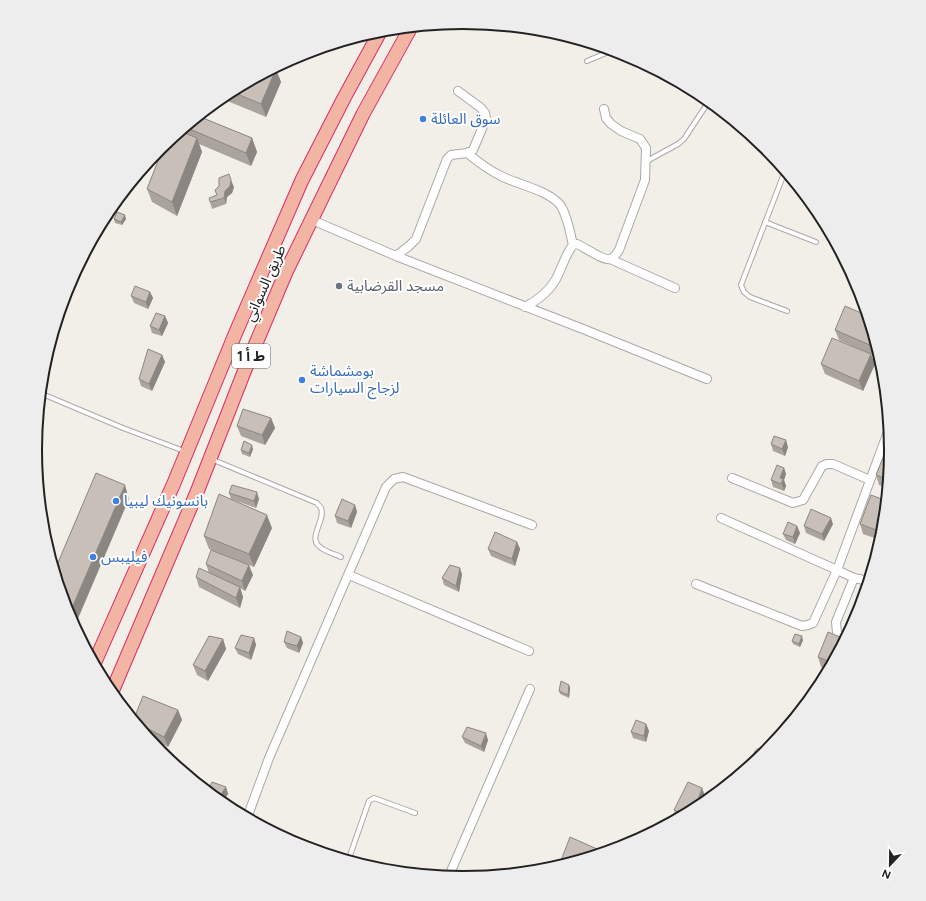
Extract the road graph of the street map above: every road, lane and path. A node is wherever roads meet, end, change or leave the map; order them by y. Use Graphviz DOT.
graph roads {
  1 [pos="408,33"];
  2 [pos="378,38"];
  3 [pos="605,54"];
  4 [pos="587,61"];
  5 [pos="458,91"];
  6 [pos="706,106"];
  7 [pos="604,109"];
  8 [pos="467,153"];
  9 [pos="646,161"];
  10 [pos="783,177"];
  11 [pos="312,220"];
  12 [pos="765,222"];
  13 [pos="816,242"];
  14 [pos="573,245"];
  15 [pos="396,256"];
  16 [pos="610,259"];
  17 [pos="675,288"];
  18 [pos="526,307"];
  19 [pos="787,311"];
  20 [pos="707,379"];
  21 [pos="45,395"];
  22 [pos="884,442"];
  23 [pos="186,452"];
  24 [pos="210,458"];
  25 [pos="732,478"];
  26 [pos="870,480"];
  27 [pos="721,518"];
  28 [pos="532,525"];
  29 [pos="341,557"];
  30 [pos="837,570"];
  31 [pos="349,575"];
  32 [pos="854,578"];
  33 [pos="864,580"];
  34 [pos="696,584"];
  35 [pos="841,637"];
  36 [pos="529,651"];
  37 [pos="97,658"];
  38 [pos="114,687"];
  39 [pos="530,689"];
  40 [pos="415,813"];
  41 [pos="249,814"];
  42 [pos="350,857"];
  43 [pos="451,872"];
  1 -- 11 [label="highway, طريق السواني / ط أ 1"];
  2 -- 23 [label="highway, طريق السواني / ط أ 1"];
  3 -- 4 [label="lane"];
  5 -- 8 [label="street"];
  6 -- 9 [label="lane"];
  7 -- 9 [label="street"];
  8 -- 14 [label="street"];
  8 -- 15 [label="street"];
  9 -- 16 [label="street"];
  10 -- 12 [label="lane"];
  11 -- 15 [label="street"];
  11 -- 24 [label="highway, طريق السواني / ط أ 1"];
  12 -- 13 [label="lane"];
  12 -- 19 [label="lane"];
  14 -- 16 [label="street"];
  14 -- 18 [label="street"];
  15 -- 18 [label="street"];
  16 -- 17 [label="street"];
  18 -- 20 [label="street"];
  21 -- 23 [label="lane"];
  22 -- 26 [label="street"];
  23 -- 37 [label="highway, طريق السواني / ط أ 1"];
  24 -- 29 [label="lane"];
  24 -- 38 [label="highway, طريق السواني / ط أ 1"];
  25 -- 26 [label="street"];
  26 -- 30 [label="street"];
  27 -- 30 [label="street"];
  28 -- 31 [label="street"];
  30 -- 32 [label="street"];
  30 -- 34 [label="street"];
  31 -- 36 [label="street"];
  31 -- 41 [label="street"];
  32 -- 33 [label="street"];
  32 -- 35 [label="street"];
  39 -- 43 [label="street"];
  40 -- 42 [label="lane"];
}
